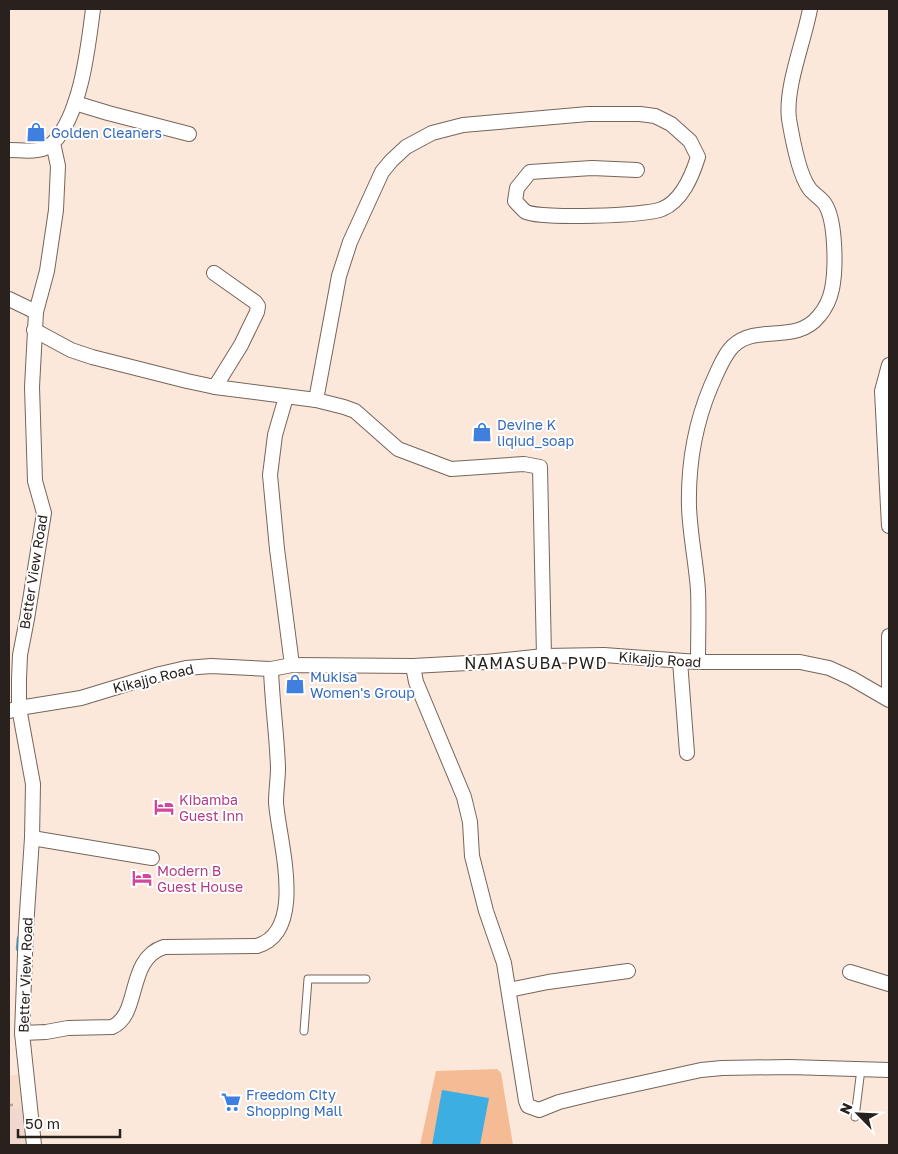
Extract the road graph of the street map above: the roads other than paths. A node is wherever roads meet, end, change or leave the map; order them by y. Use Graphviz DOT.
graph roads {
  1 [pos="93,9"];
  2 [pos="810,9"];
  3 [pos="75,103"];
  4 [pos="189,134"];
  5 [pos="53,143"];
  6 [pos="9,150"];
  7 [pos="637,170"];
  8 [pos="214,273"];
  9 [pos="9,299"];
  10 [pos="36,312"];
  11 [pos="34,330"];
  12 [pos="889,365"];
  13 [pos="215,387"];
  14 [pos="286,397"];
  15 [pos="316,400"];
  16 [pos="889,526"];
  17 [pos="889,636"];
  18 [pos="544,656"];
  19 [pos="680,661"];
  20 [pos="698,662"];
  21 [pos="292,665"];
  22 [pos="413,666"];
  23 [pos="271,669"];
  24 [pos="889,692"];
  25 [pos="889,700"];
  26 [pos="14,710"];
  27 [pos="687,753"];
  28 [pos="32,838"];
  29 [pos="152,858"];
  30 [pos="628,971"];
  31 [pos="850,972"];
  32 [pos="366,979"];
  33 [pos="889,984"];
  34 [pos="509,990"];
  35 [pos="304,1031"];
  36 [pos="22,1033"];
  37 [pos="860,1069"];
  38 [pos="889,1070"];
  39 [pos="855,1117"];
  40 [pos="34,1145"];
  1 -- 3 [label="street"];
  2 -- 20 [label="street"];
  3 -- 4 [label="street"];
  3 -- 5 [label="street"];
  5 -- 6 [label="street"];
  5 -- 10 [label="street, Better View Road"];
  7 -- 15 [label="street"];
  8 -- 13 [label="street"];
  9 -- 10 [label="street"];
  10 -- 11 [label="street, Better View Road"];
  11 -- 13 [label="street"];
  11 -- 26 [label="street, Better View Road"];
  12 -- 16 [label="street"];
  13 -- 14 [label="street"];
  14 -- 15 [label="street"];
  14 -- 21 [label="street"];
  15 -- 18 [label="street"];
  17 -- 24 [label="street"];
  18 -- 19 [label="street, Kikajjo Road"];
  18 -- 22 [label="street, Kikajjo Road"];
  19 -- 20 [label="street, Kikajjo Road"];
  19 -- 27 [label="street"];
  20 -- 25 [label="street, Kikajjo Road"];
  21 -- 22 [label="street, Kikajjo Road"];
  21 -- 23 [label="street, Kikajjo Road"];
  22 -- 34 [label="street"];
  23 -- 26 [label="street, Kikajjo Road"];
  23 -- 36 [label="street"];
  26 -- 28 [label="street, Better View Road"];
  28 -- 29 [label="street"];
  28 -- 36 [label="street, Better View Road"];
  30 -- 34 [label="street"];
  31 -- 33 [label="street"];
  32 -- 35 [label="lane"];
  34 -- 37 [label="street"];
  36 -- 40 [label="street, Better View Road"];
  37 -- 38 [label="street"];
  37 -- 39 [label="lane"];
}
